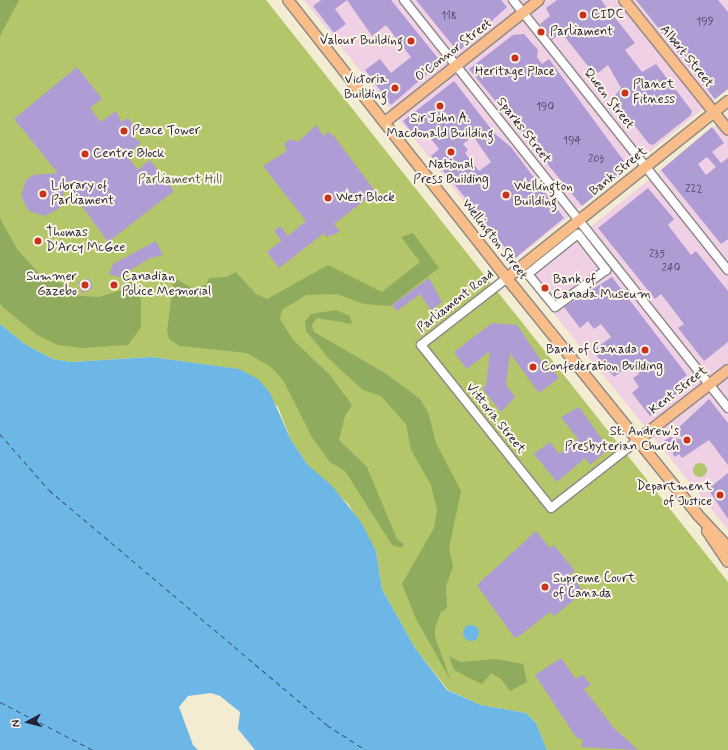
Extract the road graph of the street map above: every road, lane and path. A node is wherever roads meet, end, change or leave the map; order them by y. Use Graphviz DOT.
graph roads {
  1 [pos="288,0"];
  2 [pos="404,0"];
  3 [pos="513,0"];
  4 [pos="540,0"];
  5 [pos="624,0"];
  6 [pos="523,13"];
  7 [pos="457,66"];
  8 [pos="728,101"];
  9 [pos="714,112"];
  10 [pos="385,122"];
  11 [pos="728,130"];
  12 [pos="646,167"];
  13 [pos="579,220"];
  14 [pos="728,270"];
  15 [pos="528,274"];
  16 [pos="507,278"];
  17 [pos="421,345"];
  18 [pos="728,370"];
  19 [pos="710,384"];
  20 [pos="728,408"];
  21 [pos="638,440"];
  22 [pos="551,508"];
  23 [pos="697,514"];
  24 [pos="728,547"];
  25 [pos="728,562"];
  1 -- 10 [label="main road, Wellington Street"];
  2 -- 7 [label="street, Sparks Street"];
  3 -- 6 [label="street, Queen Street"];
  4 -- 6 [label="main road, O'Connor Street"];
  5 -- 9 [label="main road, Albert Street"];
  6 -- 7 [label="main road, O'Connor Street"];
  6 -- 12 [label="street, Queen Street"];
  7 -- 10 [label="main road, O'Connor Street"];
  7 -- 13 [label="street, Sparks Street"];
  8 -- 9 [label="main road, Bank Street"];
  9 -- 11 [label="main road, Albert Street"];
  9 -- 12 [label="main road, Bank Street"];
  10 -- 16 [label="main road, Wellington Street"];
  12 -- 13 [label="main road, Bank Street"];
  12 -- 14 [label="street, Queen Street"];
  13 -- 16 [label="main road, Bank Street"];
  13 -- 19 [label="street, Sparks Street"];
  15 -- 15 [label="street"];
  16 -- 17 [label="street, Parliament Road"];
  16 -- 21 [label="main road, Wellington Street"];
  17 -- 22 [label="street, Vittoria Street"];
  18 -- 19 [label="main road, Kent Street"];
  19 -- 20 [label="street, Sparks Street"];
  19 -- 21 [label="main road, Kent Street"];
  21 -- 22 [label="street, Kent Street"];
  21 -- 23 [label="main road, Wellington Street"];
  23 -- 24 [label="main road, Wellington Street"];
  23 -- 25 [label="main road, Wellington Street"];
}
